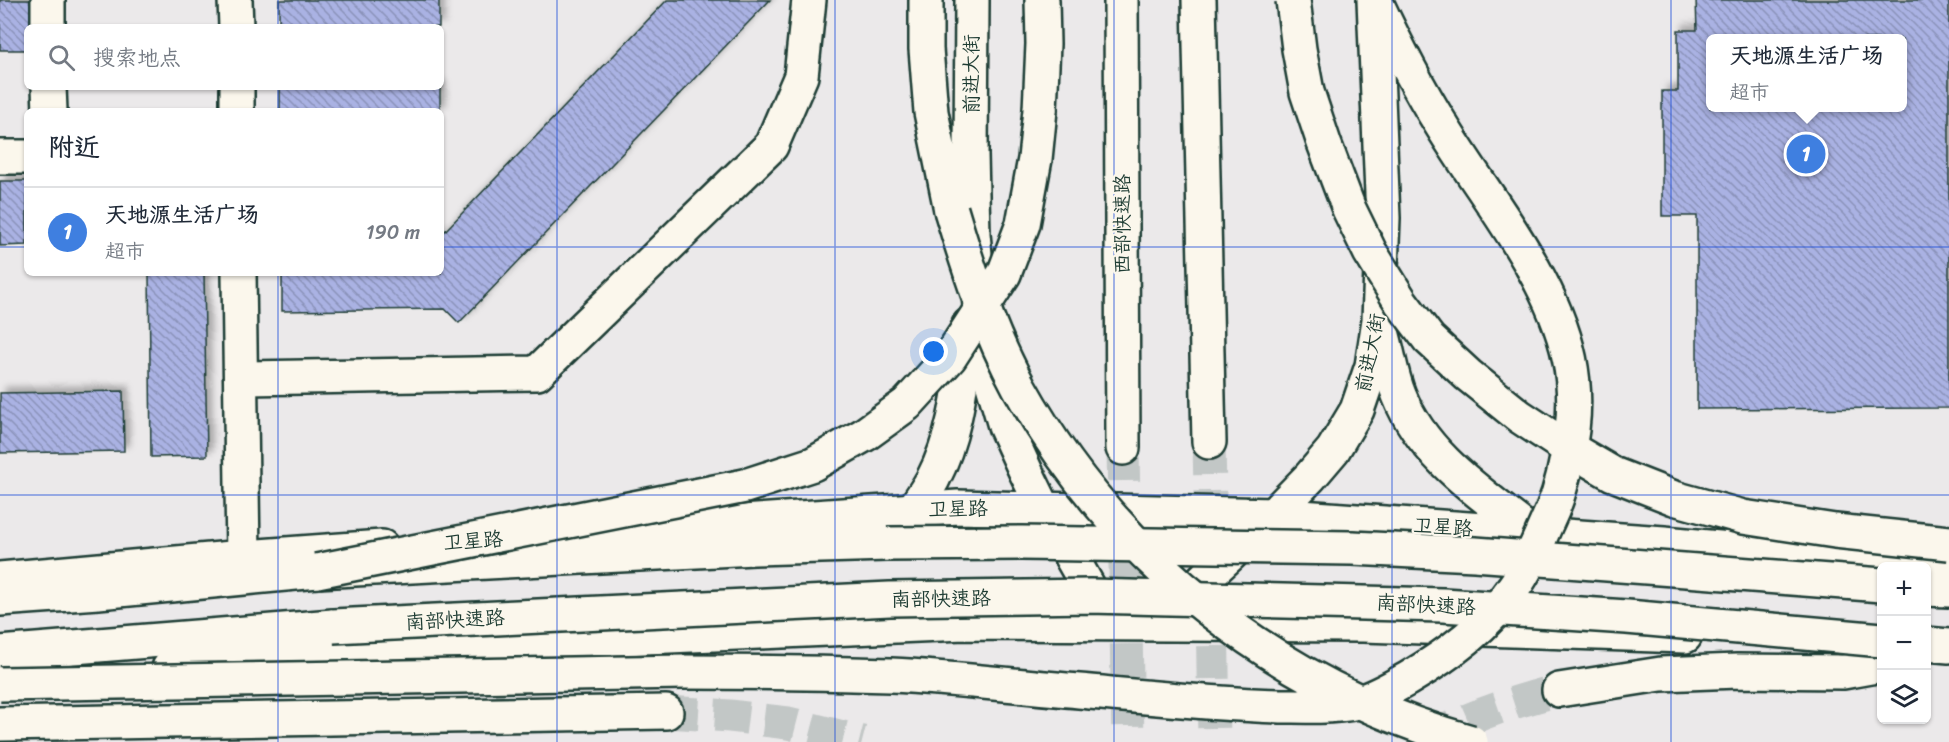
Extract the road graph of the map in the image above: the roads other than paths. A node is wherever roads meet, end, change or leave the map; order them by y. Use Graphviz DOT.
graph roads {
  1 [pos="48,0"];
  2 [pos="235,0"];
  3 [pos="809,0"];
  4 [pos="926,0"];
  5 [pos="972,0"];
  6 [pos="1042,0"];
  7 [pos="1121,0"];
  8 [pos="1199,0"];
  9 [pos="1293,0"];
  10 [pos="1375,0"];
  11 [pos="48,24"];
  12 [pos="236,24"];
  13 [pos="50,90"];
  14 [pos="237,90"];
  15 [pos="50,108"];
  16 [pos="237,108"];
  17 [pos="0,157"];
  18 [pos="24,157"];
  19 [pos="239,276"];
  20 [pos="977,276"];
  21 [pos="1379,320"];
  22 [pos="241,378"];
  23 [pos="1209,442"];
  24 [pos="1123,448"];
  25 [pos="1044,509"];
  26 [pos="913,510"];
  27 [pos="1273,515"];
  28 [pos="1532,533"];
  29 [pos="1949,543"];
  30 [pos="243,557"];
  31 [pos="1877,563"];
  32 [pos="1931,568"];
  33 [pos="1949,570"];
  34 [pos="317,571"];
  35 [pos="0,579"];
  36 [pos="1877,585"];
  37 [pos="1931,589"];
  38 [pos="1949,590"];
  39 [pos="0,599"];
  40 [pos="1109,623"];
  41 [pos="1156,624"];
  42 [pos="1877,642"];
  43 [pos="1877,642"];
  44 [pos="1931,644"];
  45 [pos="1949,646"];
  46 [pos="1949,652"];
  47 [pos="0,653"];
  48 [pos="1931,655"];
  49 [pos="1877,666"];
  50 [pos="0,684"];
  51 [pos="1559,690"];
  52 [pos="666,712"];
  53 [pos="0,724"];
  54 [pos="1471,742"];
  1 -- 11 [label="main road"];
  2 -- 12 [label="main road"];
  3 -- 22 [label="main road"];
  4 -- 54 [label="main road, bridge"];
  5 -- 20 [label="main road, 前进大街"];
  6 -- 34 [label="main road, bridge"];
  7 -- 24 [label="main road, 西部快速路"];
  8 -- 23 [label="main road"];
  9 -- 29 [label="main road, bridge"];
  10 -- 21 [label="main road, 前进大街"];
  10 -- 50 [label="main road, bridge"];
  13 -- 15 [label="main road"];
  14 -- 16 [label="main road"];
  17 -- 18 [label="main road"];
  19 -- 22 [label="main road"];
  20 -- 25 [label="main road, 前进大街"];
  20 -- 26 [label="main road"];
  21 -- 27 [label="main road, 前进大街"];
  21 -- 28 [label="main road"];
  22 -- 30 [label="main road"];
  25 -- 26 [label="main road, 卫星路"];
  25 -- 27 [label="main road, 卫星路"];
  25 -- 40 [label="main road, 前进大街"];
  26 -- 30 [label="main road, 卫星路"];
  27 -- 28 [label="main road, 卫星路"];
  27 -- 41 [label="main road, 前进大街"];
  28 -- 31 [label="main road, 卫星路"];
  30 -- 35 [label="main road, 卫星路"];
  32 -- 33 [label="main road"];
  34 -- 36 [label="main road, bridge"];
  34 -- 39 [label="main road"];
  37 -- 38 [label="main road"];
  40 -- 41 [label="main road"];
  40 -- 50 [label="main road"];
  41 -- 42 [label="main road"];
  43 -- 47 [label="main road, 南部快速路, bridge"];
  44 -- 45 [label="main road"];
  46 -- 48 [label="main road"];
  49 -- 51 [label="main road"];
  52 -- 53 [label="main road"];
}
